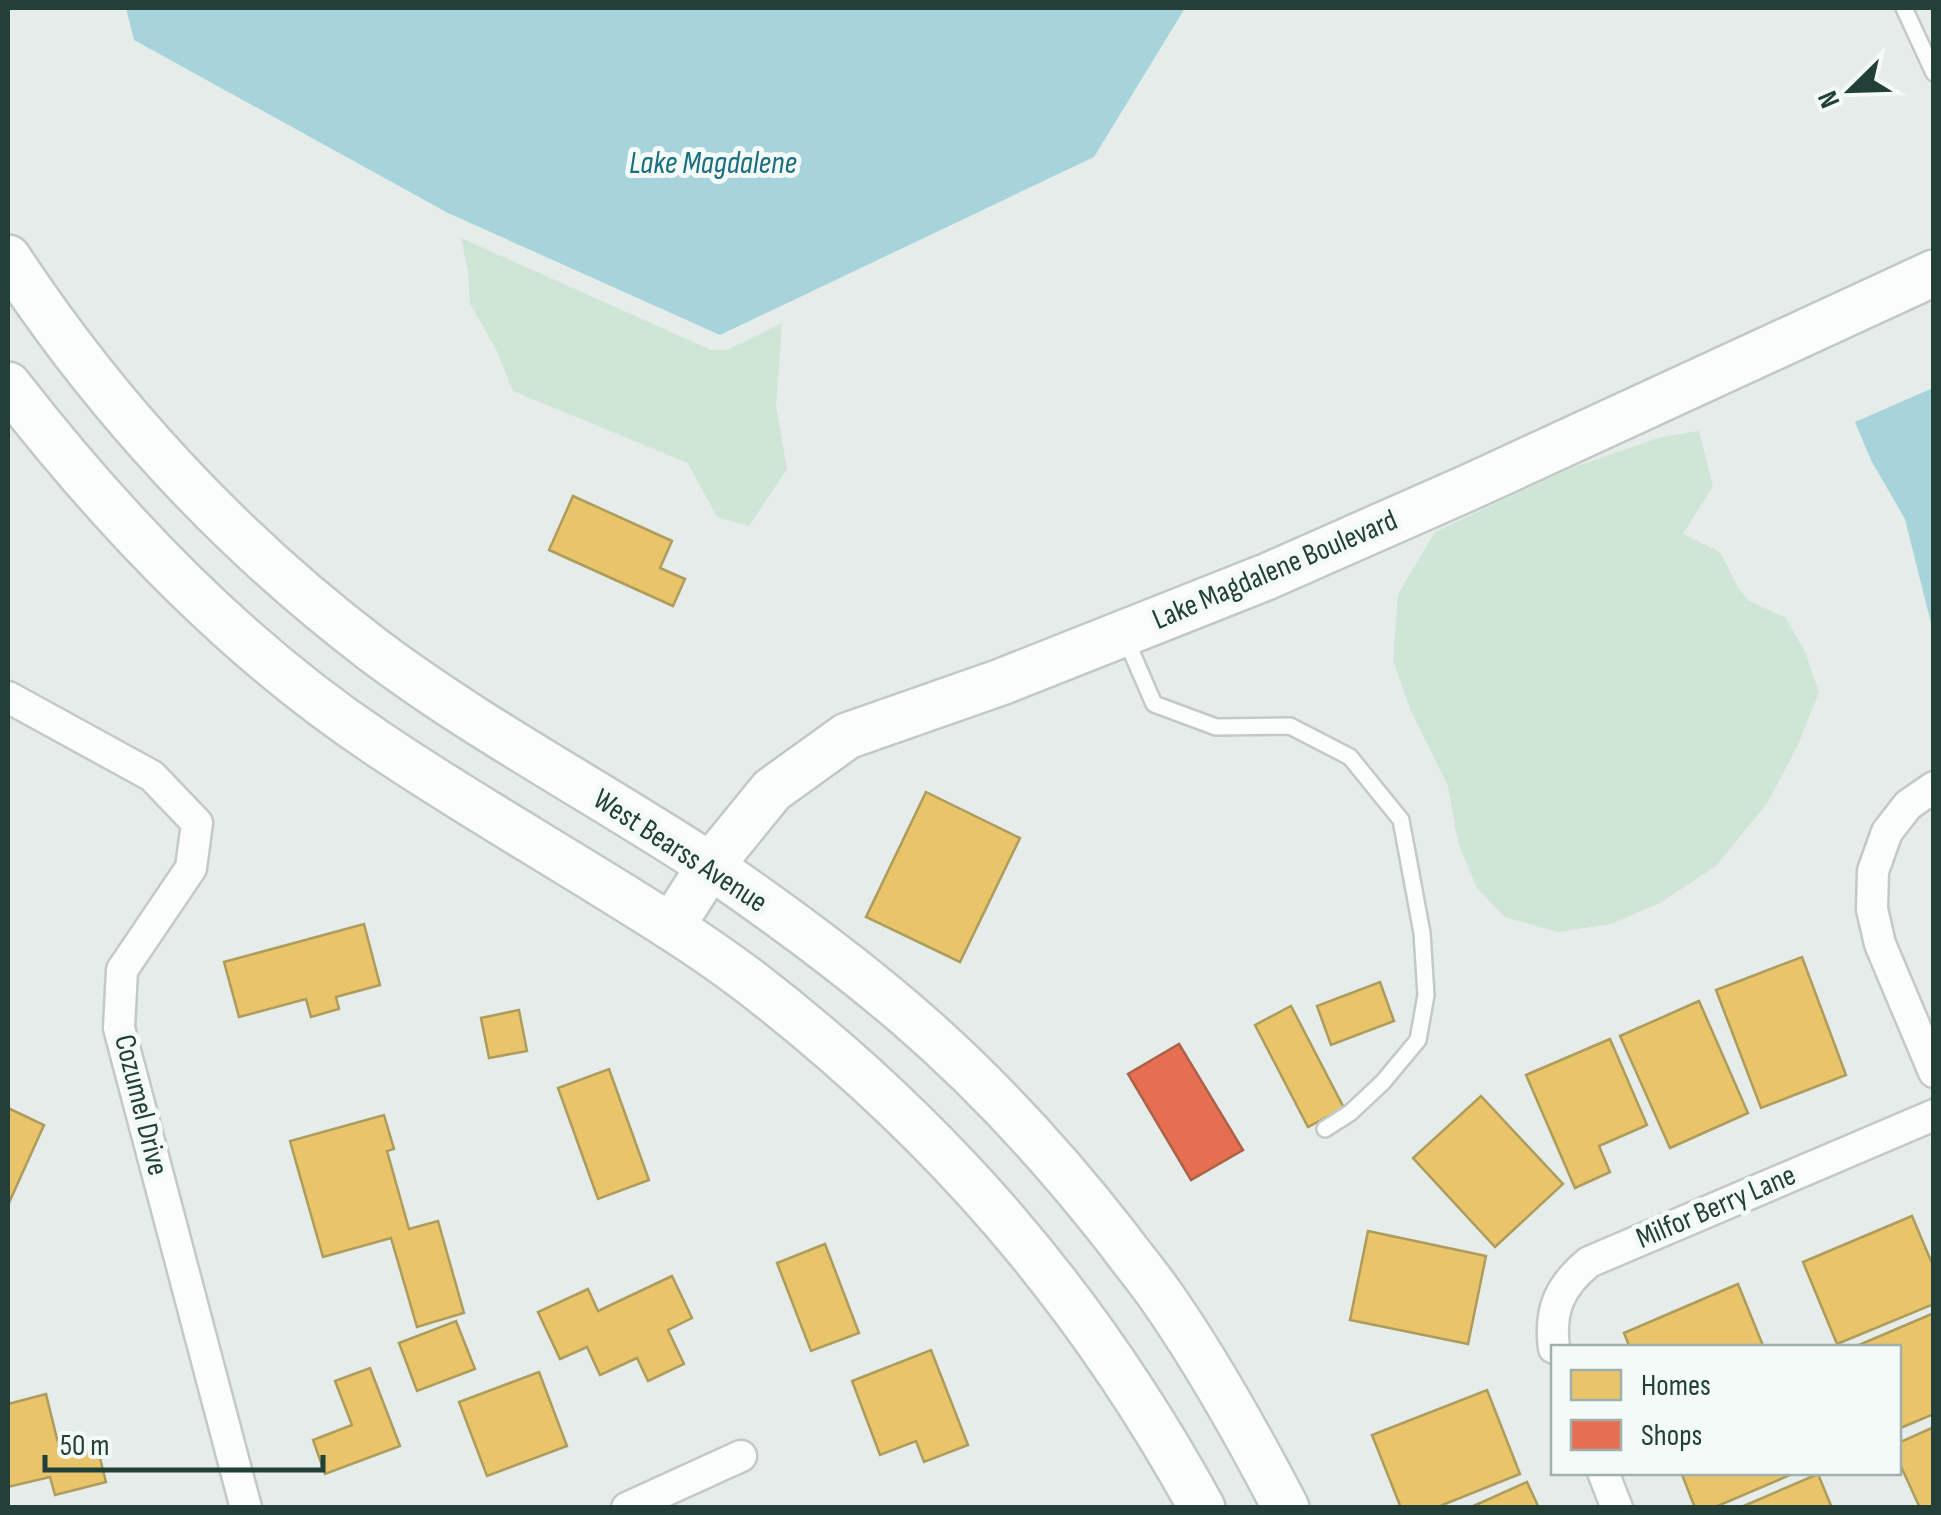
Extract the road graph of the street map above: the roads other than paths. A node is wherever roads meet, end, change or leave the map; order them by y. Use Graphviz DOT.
graph roads {
  1 [pos="1904,8"];
  2 [pos="1934,73"];
  3 [pos="8,258"];
  4 [pos="1934,272"];
  5 [pos="8,385"];
  6 [pos="1124,634"];
  7 [pos="8,698"];
  8 [pos="1934,787"];
  9 [pos="710,866"];
  10 [pos="670,926"];
  11 [pos="1934,1072"];
  12 [pos="1934,1115"];
  13 [pos="1325,1129"];
  14 [pos="1554,1345"];
  15 [pos="741,1456"];
  16 [pos="1604,1475"];
  17 [pos="246,1508"];
  18 [pos="626,1508"];
  19 [pos="1202,1508"];
  20 [pos="1286,1508"];
  21 [pos="1618,1508"];
  1 -- 2 [label="lane"];
  3 -- 9 [label="main road, West Bearss Avenue"];
  4 -- 6 [label="main road, Lake Magdalene Boulevard"];
  5 -- 10 [label="main road"];
  6 -- 9 [label="main road, Lake Magdalene Boulevard"];
  6 -- 13 [label="lane"];
  7 -- 17 [label="street, Cozumel Drive"];
  8 -- 11 [label="street"];
  9 -- 10 [label="main road, Lake Magdalene Boulevard"];
  9 -- 20 [label="main road, West Bearss Avenue"];
  10 -- 19 [label="main road"];
  12 -- 14 [label="street, Milfor Berry Lane"];
  15 -- 18 [label="street"];
  16 -- 21 [label="street"];
}
